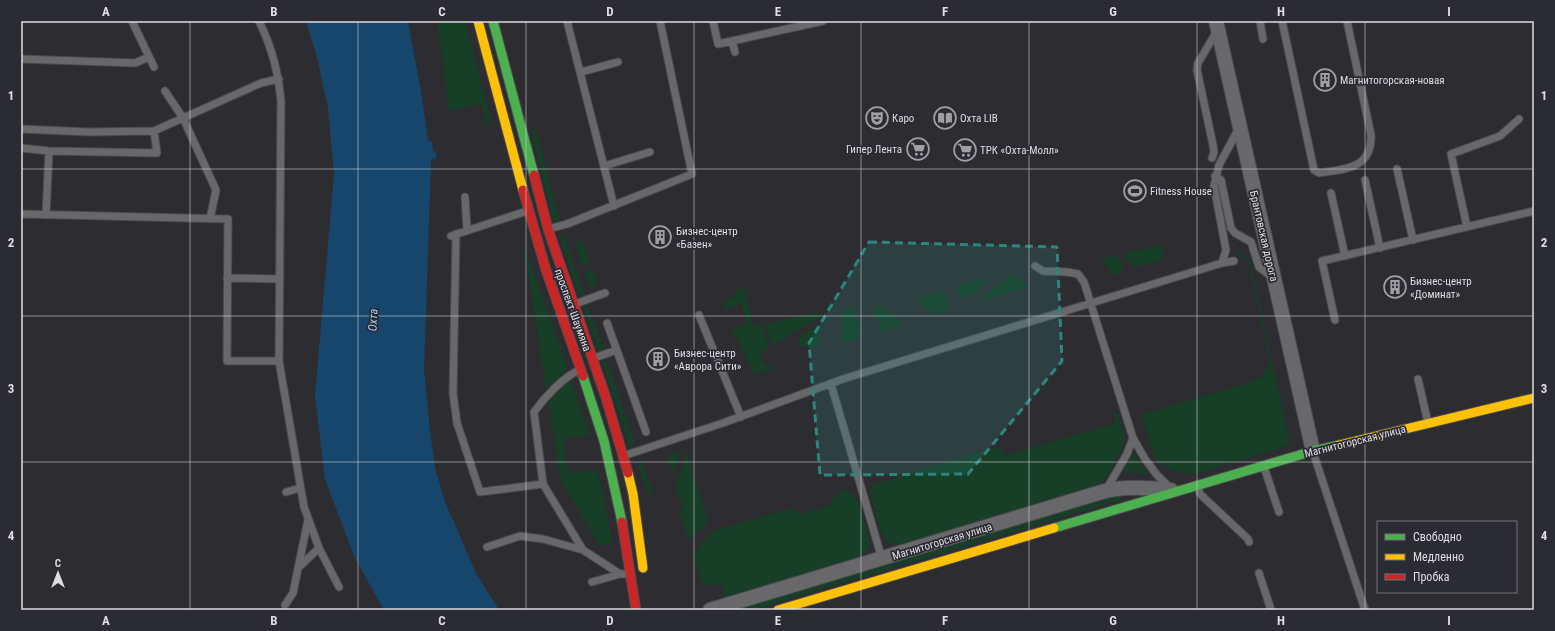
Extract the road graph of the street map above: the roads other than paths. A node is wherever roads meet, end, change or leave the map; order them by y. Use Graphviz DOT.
graph roads {
  1 [pos="132,21"];
  2 [pos="259,21"];
  3 [pos="478,21"];
  4 [pos="493,21"];
  5 [pos="568,21"];
  6 [pos="660,21"];
  7 [pos="713,21"];
  8 [pos="823,21"];
  9 [pos="1260,21"];
  10 [pos="1282,21"];
  11 [pos="1347,21"];
  12 [pos="1217,25"];
  13 [pos="1263,39"];
  14 [pos="732,41"];
  15 [pos="735,52"];
  16 [pos="149,57"];
  17 [pos="21,59"];
  18 [pos="618,62"];
  19 [pos="154,67"];
  20 [pos="581,72"];
  21 [pos="279,79"];
  22 [pos="166,91"];
  23 [pos="183,118"];
  24 [pos="1519,119"];
  25 [pos="1239,128"];
  26 [pos="21,129"];
  27 [pos="154,131"];
  28 [pos="21,148"];
  29 [pos="49,151"];
  30 [pos="650,152"];
  31 [pos="1212,158"];
  32 [pos="604,166"];
  33 [pos="1397,168"];
  34 [pos="1215,176"];
  35 [pos="1365,180"];
  36 [pos="1331,193"];
  37 [pos="465,197"];
  38 [pos="614,206"];
  39 [pos="529,210"];
  40 [pos="1534,211"];
  41 [pos="21,214"];
  42 [pos="46,215"];
  43 [pos="210,219"];
  44 [pos="1467,227"];
  45 [pos="548,229"];
  46 [pos="468,230"];
  47 [pos="1413,240"];
  48 [pos="1380,248"];
  49 [pos="1345,256"];
  50 [pos="1234,261"];
  51 [pos="1222,263"];
  52 [pos="1035,266"];
  53 [pos="228,278"];
  54 [pos="280,279"];
  55 [pos="1275,280"];
  56 [pos="605,293"];
  57 [pos="1091,303"];
  58 [pos="573,305"];
  59 [pos="699,315"];
  60 [pos="1335,320"];
  61 [pos="607,323"];
  62 [pos="617,350"];
  63 [pos="592,359"];
  64 [pos="279,361"];
  65 [pos="582,369"];
  66 [pos="1418,378"];
  67 [pos="831,384"];
  68 [pos="1534,398"];
  69 [pos="741,417"];
  70 [pos="1428,423"];
  71 [pos="646,432"];
  72 [pos="1133,438"];
  73 [pos="1313,450"];
  74 [pos="624,456"];
  75 [pos="1263,464"];
  76 [pos="543,484"];
  77 [pos="1197,484"];
  78 [pos="300,488"];
  79 [pos="1175,490"];
  80 [pos="1105,491"];
  81 [pos="286,492"];
  82 [pos="1279,512"];
  83 [pos="308,520"];
  84 [pos="1249,542"];
  85 [pos="487,547"];
  86 [pos="319,548"];
  87 [pos="583,550"];
  88 [pos="882,559"];
  89 [pos="298,568"];
  90 [pos="1259,573"];
  91 [pos="620,574"];
  92 [pos="631,575"];
  93 [pos="644,576"];
  94 [pos="592,582"];
  95 [pos="339,587"];
  96 [pos="285,605"];
  97 [pos="636,610"];
  98 [pos="710,610"];
  99 [pos="779,610"];
  100 [pos="1272,610"];
  101 [pos="1365,610"];
  1 -- 16 [label="lane"];
  2 -- 21 [label="lane"];
  3 -- 39 [label="street, проспект Шаумяна"];
  4 -- 45 [label="street, проспект Шаумяна"];
  5 -- 20 [label="lane"];
  6 -- 38 [label="lane"];
  7 -- 14 [label="lane"];
  8 -- 14 [label="lane"];
  9 -- 13 [label="lane"];
  10 -- 11 [label="lane"];
  12 -- 25 [label="street, Брантовская дорога"];
  12 -- 31 [label="lane"];
  14 -- 15 [label="lane"];
  16 -- 17 [label="lane"];
  16 -- 19 [label="lane"];
  18 -- 20 [label="lane"];
  20 -- 32 [label="lane"];
  21 -- 23 [label="lane"];
  21 -- 54 [label="lane"];
  22 -- 23 [label="lane"];
  23 -- 27 [label="lane"];
  23 -- 43 [label="lane"];
  24 -- 44 [label="lane"];
  25 -- 34 [label="lane"];
  25 -- 55 [label="street, Брантовская дорога"];
  26 -- 27 [label="lane"];
  27 -- 29 [label="lane"];
  28 -- 29 [label="lane"];
  29 -- 42 [label="lane"];
  30 -- 32 [label="lane"];
  32 -- 38 [label="lane"];
  33 -- 47 [label="lane"];
  34 -- 51 [label="lane"];
  34 -- 55 [label="lane"];
  35 -- 48 [label="lane"];
  36 -- 49 [label="lane"];
  37 -- 46 [label="lane"];
  38 -- 45 [label="lane"];
  39 -- 46 [label="lane"];
  39 -- 65 [label="street, проспект Шаумяна"];
  40 -- 44 [label="lane"];
  41 -- 42 [label="lane"];
  42 -- 43 [label="lane"];
  43 -- 53 [label="lane"];
  44 -- 47 [label="lane"];
  45 -- 58 [label="street, проспект Шаумяна"];
  46 -- 76 [label="lane"];
  47 -- 48 [label="lane"];
  48 -- 49 [label="lane"];
  49 -- 60 [label="lane"];
  50 -- 51 [label="lane"];
  51 -- 57 [label="lane"];
  52 -- 57 [label="lane"];
  53 -- 54 [label="lane"];
  53 -- 64 [label="lane"];
  54 -- 64 [label="lane"];
  55 -- 73 [label="street, Брантовская дорога"];
  56 -- 58 [label="lane"];
  57 -- 67 [label="lane"];
  57 -- 72 [label="lane"];
  58 -- 63 [label="street, проспект Шаумяна"];
  59 -- 69 [label="lane"];
  61 -- 62 [label="lane"];
  62 -- 63 [label="lane"];
  62 -- 71 [label="lane"];
  63 -- 74 [label="street, проспект Шаумяна"];
  64 -- 78 [label="lane"];
  65 -- 76 [label="lane"];
  65 -- 92 [label="street, проспект Шаумяна"];
  66 -- 70 [label="lane"];
  67 -- 69 [label="lane"];
  67 -- 88 [label="lane"];
  68 -- 70 [label="street, Магнитогорская улица"];
  69 -- 74 [label="lane"];
  70 -- 73 [label="street, Магнитогорская улица"];
  72 -- 79 [label="lane"];
  72 -- 80 [label="lane"];
  73 -- 75 [label="street, Магнитогорская улица"];
  73 -- 101 [label="lane"];
  74 -- 93 [label="street, проспект Шаумяна"];
  75 -- 77 [label="street, Магнитогорская улица"];
  75 -- 82 [label="lane"];
  76 -- 87 [label="lane"];
  77 -- 79 [label="street, Магнитогорская улица"];
  77 -- 84 [label="lane"];
  78 -- 81 [label="lane"];
  78 -- 83 [label="lane"];
  79 -- 80 [label="street, Магнитогорская улица"];
  79 -- 99 [label="street, Магнитогорская улица"];
  80 -- 88 [label="street, Магнитогорская улица"];
  83 -- 86 [label="lane"];
  83 -- 89 [label="lane"];
  85 -- 87 [label="lane"];
  86 -- 89 [label="lane"];
  86 -- 95 [label="lane"];
  87 -- 91 [label="lane"];
  88 -- 98 [label="street, Магнитогорская улица"];
  89 -- 96 [label="lane"];
  90 -- 100 [label="lane"];
  91 -- 92 [label="lane"];
  91 -- 94 [label="lane"];
  92 -- 93 [label="lane"];
  92 -- 97 [label="street, проспект Шаумяна"];
}
